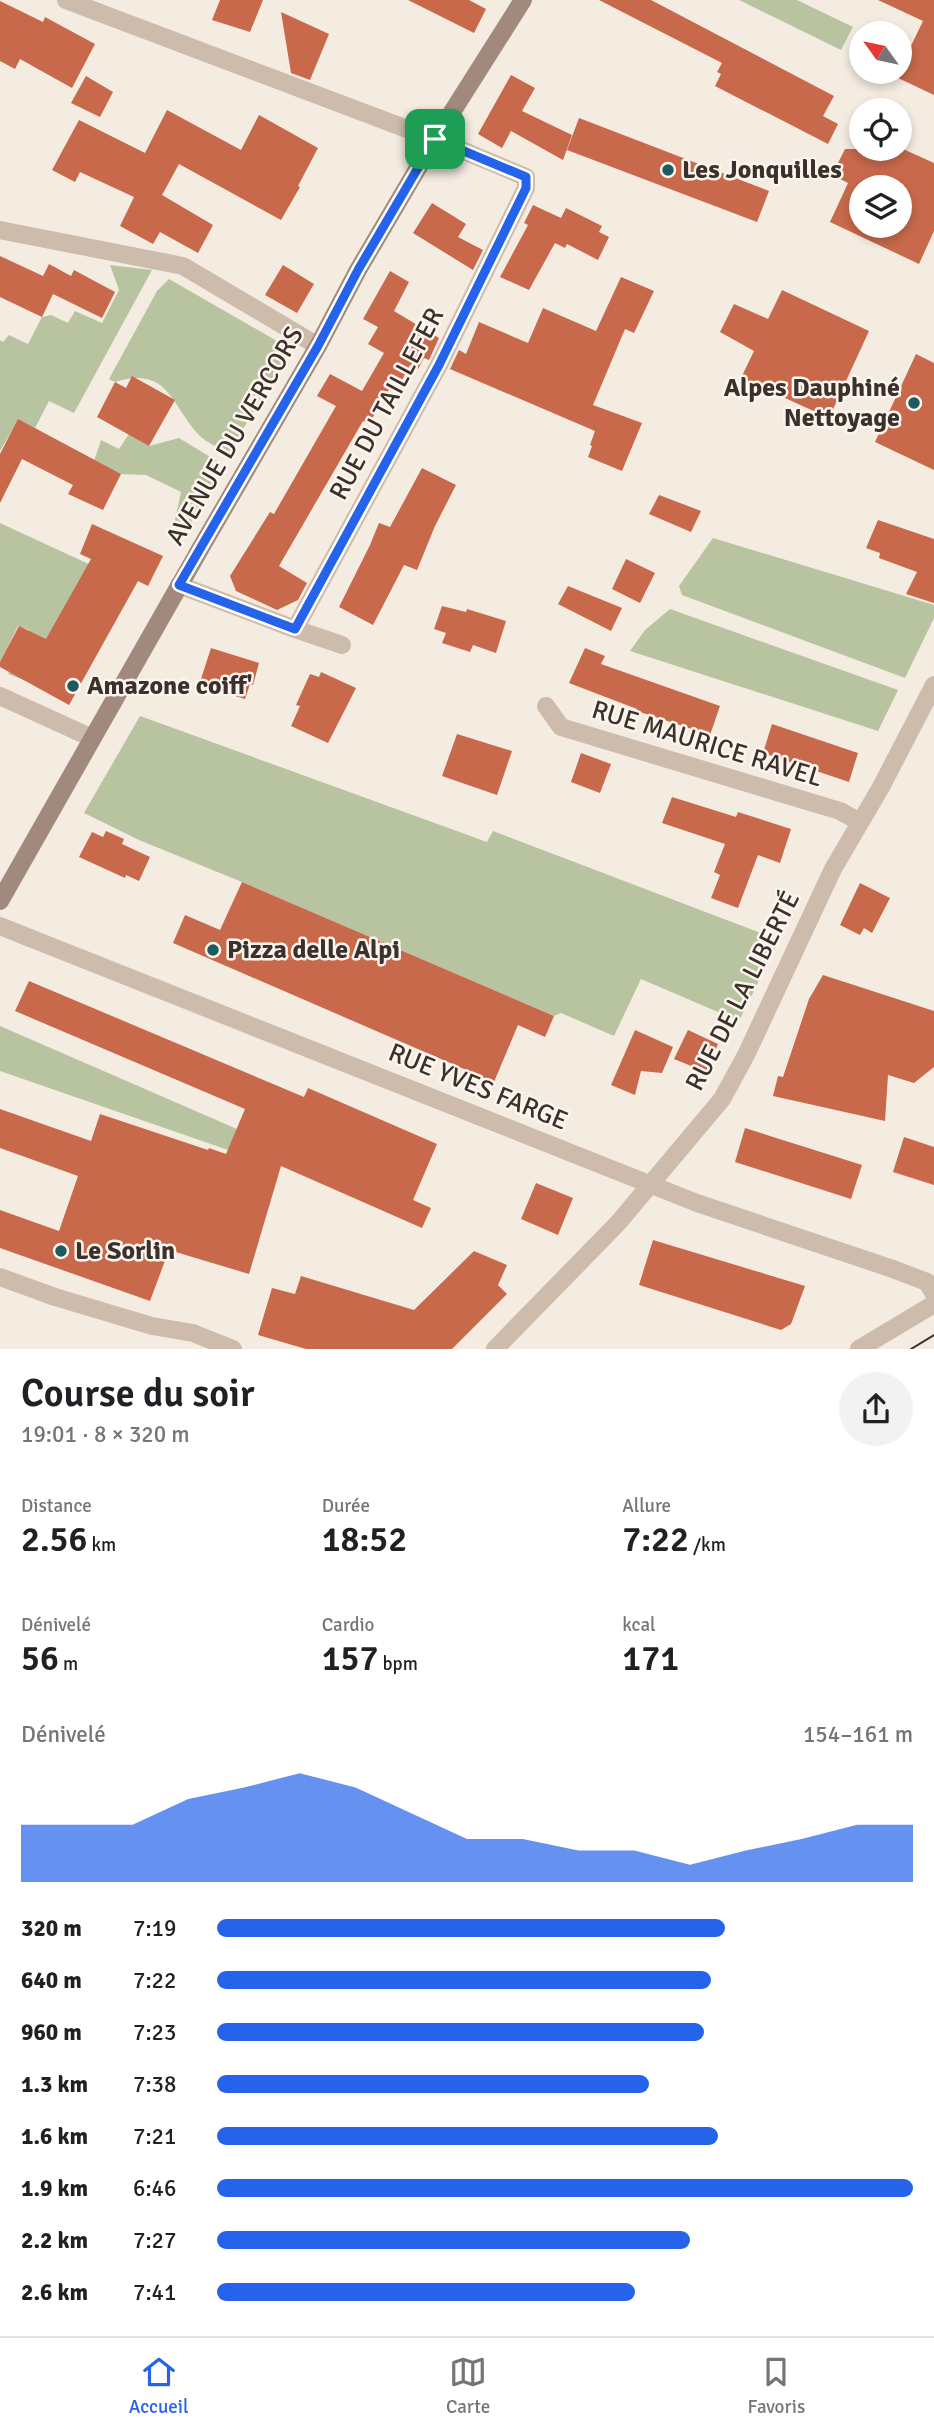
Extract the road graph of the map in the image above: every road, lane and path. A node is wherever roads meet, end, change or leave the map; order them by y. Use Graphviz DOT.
graph roads {
  1 [pos="66,0"];
  2 [pos="523,0"];
  3 [pos="435,139"];
  4 [pos="0,230"];
  5 [pos="318,346"];
  6 [pos="179,585"];
  7 [pos="295,629"];
  8 [pos="342,645"];
  9 [pos="932,692"];
  10 [pos="0,696"];
  11 [pos="546,706"];
  12 [pos="92,738"];
  13 [pos="860,822"];
  14 [pos="0,901"];
  15 [pos="0,926"];
  16 [pos="651,1184"];
  17 [pos="0,1277"];
  18 [pos="934,1294"];
  19 [pos="934,1304"];
  20 [pos="233,1349"];
  21 [pos="495,1349"];
  22 [pos="859,1349"];
  1 -- 3 [label="street"];
  2 -- 3 [label="street, AVENUE DU VERCORS"];
  3 -- 5 [label="street, AVENUE DU VERCORS"];
  3 -- 7 [label="street, RUE DU TAILLEFER"];
  4 -- 5 [label="street"];
  5 -- 6 [label="street, AVENUE DU VERCORS"];
  6 -- 7 [label="street"];
  6 -- 12 [label="street, AVENUE DU VERCORS"];
  7 -- 8 [label="street"];
  9 -- 13 [label="street, RUE DE LA LIBERTÉ"];
  10 -- 12 [label="street"];
  11 -- 13 [label="street, RUE MAURICE RAVEL"];
  12 -- 14 [label="street, AVENUE DU VERCORS"];
  13 -- 16 [label="street, RUE DE LA LIBERTÉ"];
  15 -- 16 [label="street, RUE YVES FARGE"];
  16 -- 18 [label="street, RUE YVES FARGE"];
  16 -- 21 [label="street, RUE DE LA LIBERTÉ"];
  17 -- 20 [label="street"];
  19 -- 22 [label="street"];
}
